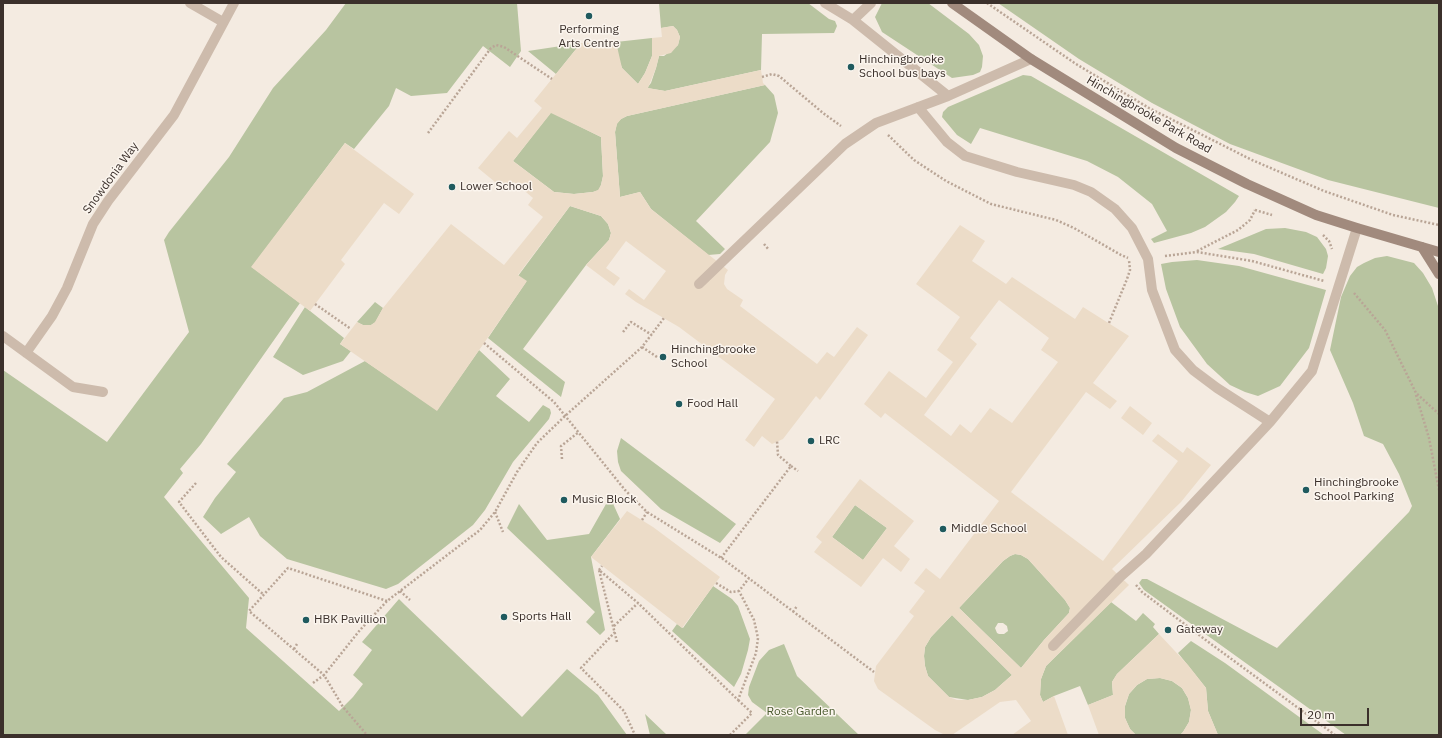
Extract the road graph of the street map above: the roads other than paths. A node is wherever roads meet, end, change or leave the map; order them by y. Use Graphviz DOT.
graph roads {
  1 [pos="190,3"];
  2 [pos="234,3"];
  3 [pos="825,3"];
  4 [pos="870,3"];
  5 [pos="952,3"];
  6 [pos="853,20"];
  7 [pos="223,22"];
  8 [pos="1031,59"];
  9 [pos="948,96"];
  10 [pos="918,107"];
  11 [pos="1356,228"];
  12 [pos="1422,247"];
  13 [pos="1439,252"];
  14 [pos="1439,274"];
  15 [pos="699,284"];
  16 [pos="3,336"];
  17 [pos="26,353"];
  18 [pos="103,392"];
  19 [pos="1270,422"];
  20 [pos="1053,646"];
  1 -- 7 [label="street"];
  2 -- 7 [label="street, Snowdonia Way"];
  3 -- 6 [label="street"];
  4 -- 6 [label="street"];
  5 -- 8 [label="street, Hinchingbrooke Park Road"];
  6 -- 9 [label="street"];
  7 -- 17 [label="street, Snowdonia Way"];
  8 -- 9 [label="street"];
  8 -- 11 [label="street, Hinchingbrooke Park Road"];
  9 -- 10 [label="street"];
  10 -- 15 [label="street"];
  10 -- 19 [label="street"];
  11 -- 12 [label="street, Hinchingbrooke Park Road"];
  11 -- 19 [label="street"];
  12 -- 13 [label="street, Hinchingbrooke Park Road"];
  12 -- 14 [label="street"];
  16 -- 17 [label="street"];
  17 -- 18 [label="street"];
  19 -- 20 [label="street"];
}
